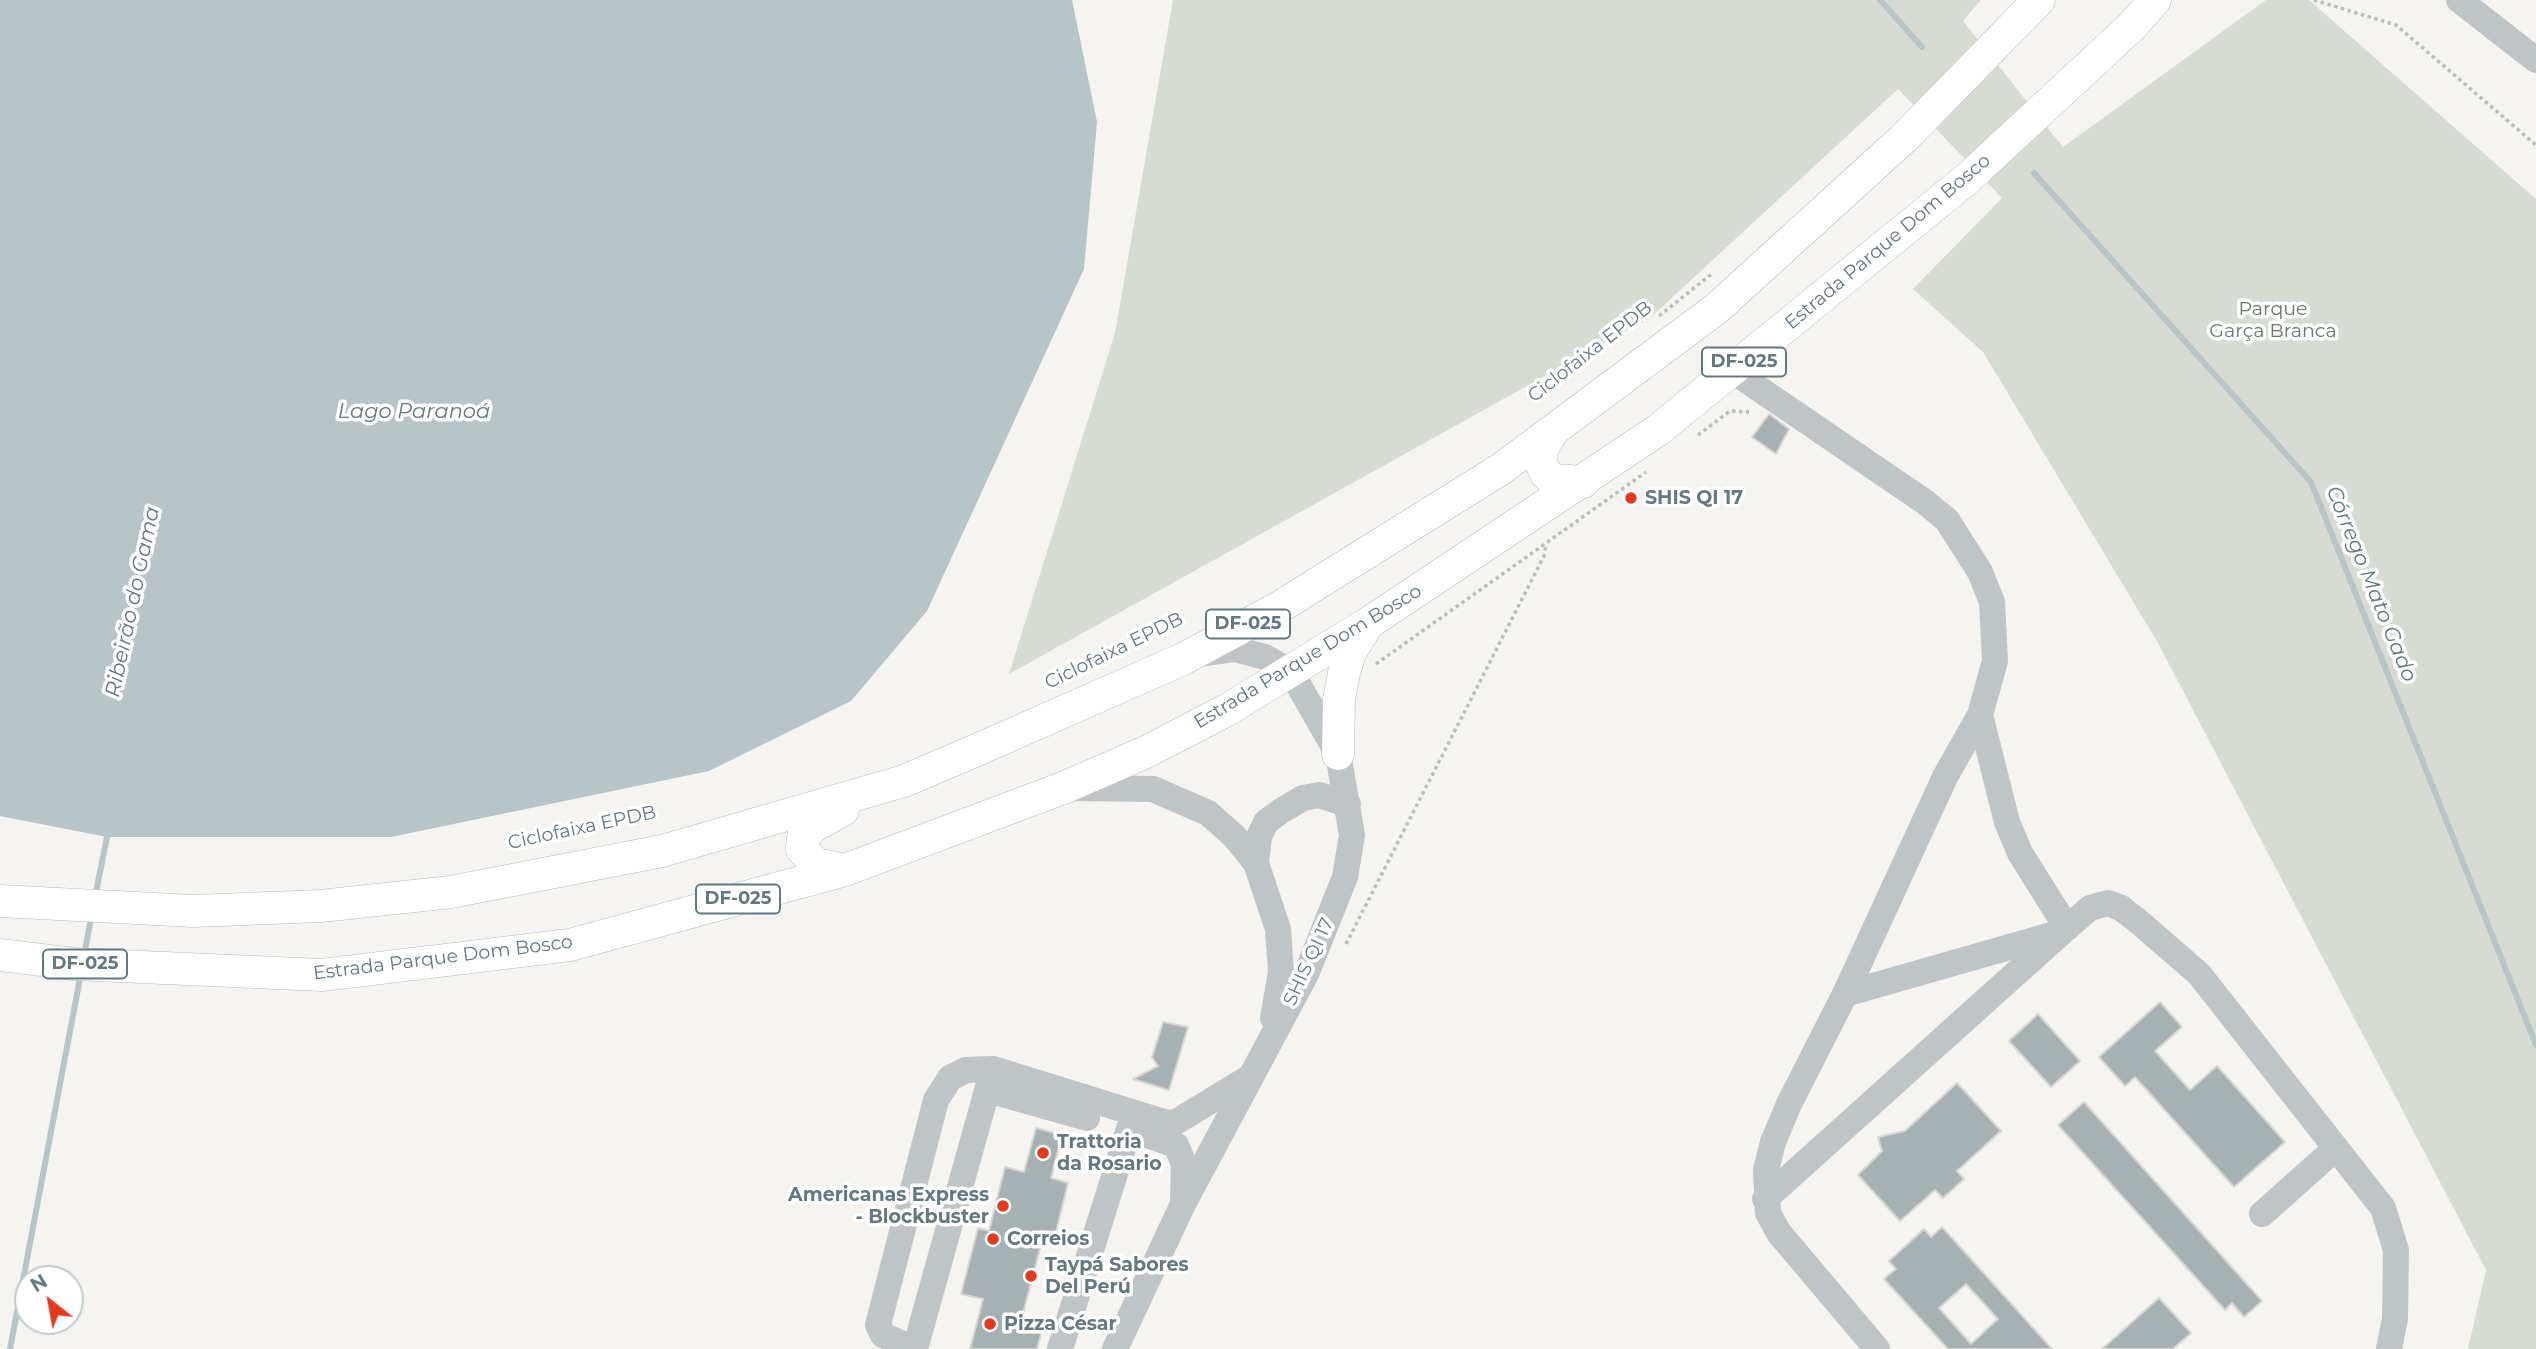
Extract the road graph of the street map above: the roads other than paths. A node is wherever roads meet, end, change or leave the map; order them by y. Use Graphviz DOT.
graph roads {
  1 [pos="2039,0"];
  2 [pos="2155,0"];
  3 [pos="2459,0"];
  4 [pos="2536,60"];
  5 [pos="1733,371"];
  6 [pos="1551,433"];
  7 [pos="1501,469"];
  8 [pos="1583,482"];
  9 [pos="1526,521"];
  10 [pos="1367,624"];
  11 [pos="1183,659"];
  12 [pos="1291,671"];
  13 [pos="1980,715"];
  14 [pos="1338,754"];
  15 [pos="904,781"];
  16 [pos="1063,788"];
  17 [pos="1348,804"];
  18 [pos="1256,863"];
  19 [pos="845,870"];
  20 [pos="0,901"];
  21 [pos="2064,930"];
  22 [pos="12,957"];
  23 [pos="1845,994"];
  24 [pos="1269,1044"];
  25 [pos="1251,1076"];
  26 [pos="990,1080"];
  27 [pos="1129,1129"];
  28 [pos="1176,1133"];
  29 [pos="2336,1147"];
  30 [pos="1211,1151"];
  31 [pos="1765,1199"];
  32 [pos="1183,1204"];
  33 [pos="2262,1214"];
  34 [pos="914,1349"];
  35 [pos="1060,1349"];
  36 [pos="1115,1349"];
  37 [pos="1877,1349"];
  38 [pos="2389,1349"];
  1 -- 6 [label="main road, DF-025"];
  2 -- 5 [label="main road, Estrada Parque Dom Bosco / DF-025"];
  3 -- 4 [label="street"];
  5 -- 8 [label="main road, Estrada Parque Dom Bosco / DF-025"];
  5 -- 13 [label="street"];
  6 -- 7 [label="main road, DF-025"];
  6 -- 8 [label="main road"];
  7 -- 9 [label="main road"];
  7 -- 11 [label="main road, DF-025"];
  8 -- 9 [label="main road, Estrada Parque Dom Bosco / DF-025"];
  9 -- 10 [label="main road, Estrada Parque Dom Bosco / DF-025"];
  10 -- 12 [label="main road, Estrada Parque Dom Bosco / DF-025"];
  10 -- 14 [label="main road"];
  11 -- 12 [label="street"];
  11 -- 15 [label="main road, DF-025"];
  12 -- 14 [label="street, SHIS QI 17"];
  12 -- 16 [label="main road, Estrada Parque Dom Bosco / DF-025"];
  13 -- 21 [label="street"];
  13 -- 23 [label="street"];
  14 -- 17 [label="street, SHIS QI 17"];
  15 -- 19 [label="main road"];
  15 -- 20 [label="main road, DF-025"];
  16 -- 18 [label="street, SHIS QI 17"];
  16 -- 19 [label="main road, Estrada Parque Dom Bosco / DF-025"];
  17 -- 18 [label="street"];
  17 -- 24 [label="street, SHIS QI 17"];
  18 -- 24 [label="street, SHIS QI 17"];
  19 -- 22 [label="main road, Estrada Parque Dom Bosco / DF-025"];
  21 -- 23 [label="street"];
  21 -- 29 [label="street"];
  21 -- 31 [label="street"];
  23 -- 31 [label="street"];
  24 -- 25 [label="street, SHIS QI 17"];
  25 -- 28 [label="street"];
  25 -- 30 [label="street, SHIS QI 17"];
  26 -- 27 [label="street"];
  26 -- 28 [label="street"];
  26 -- 34 [label="street"];
  26 -- 34 [label="street"];
  27 -- 28 [label="street"];
  27 -- 35 [label="street"];
  28 -- 30 [label="street"];
  28 -- 32 [label="street"];
  29 -- 33 [label="street"];
  29 -- 38 [label="street"];
  30 -- 32 [label="street, SHIS QI 17"];
  31 -- 37 [label="street"];
  32 -- 36 [label="street, SHIS QI 17"];
}
